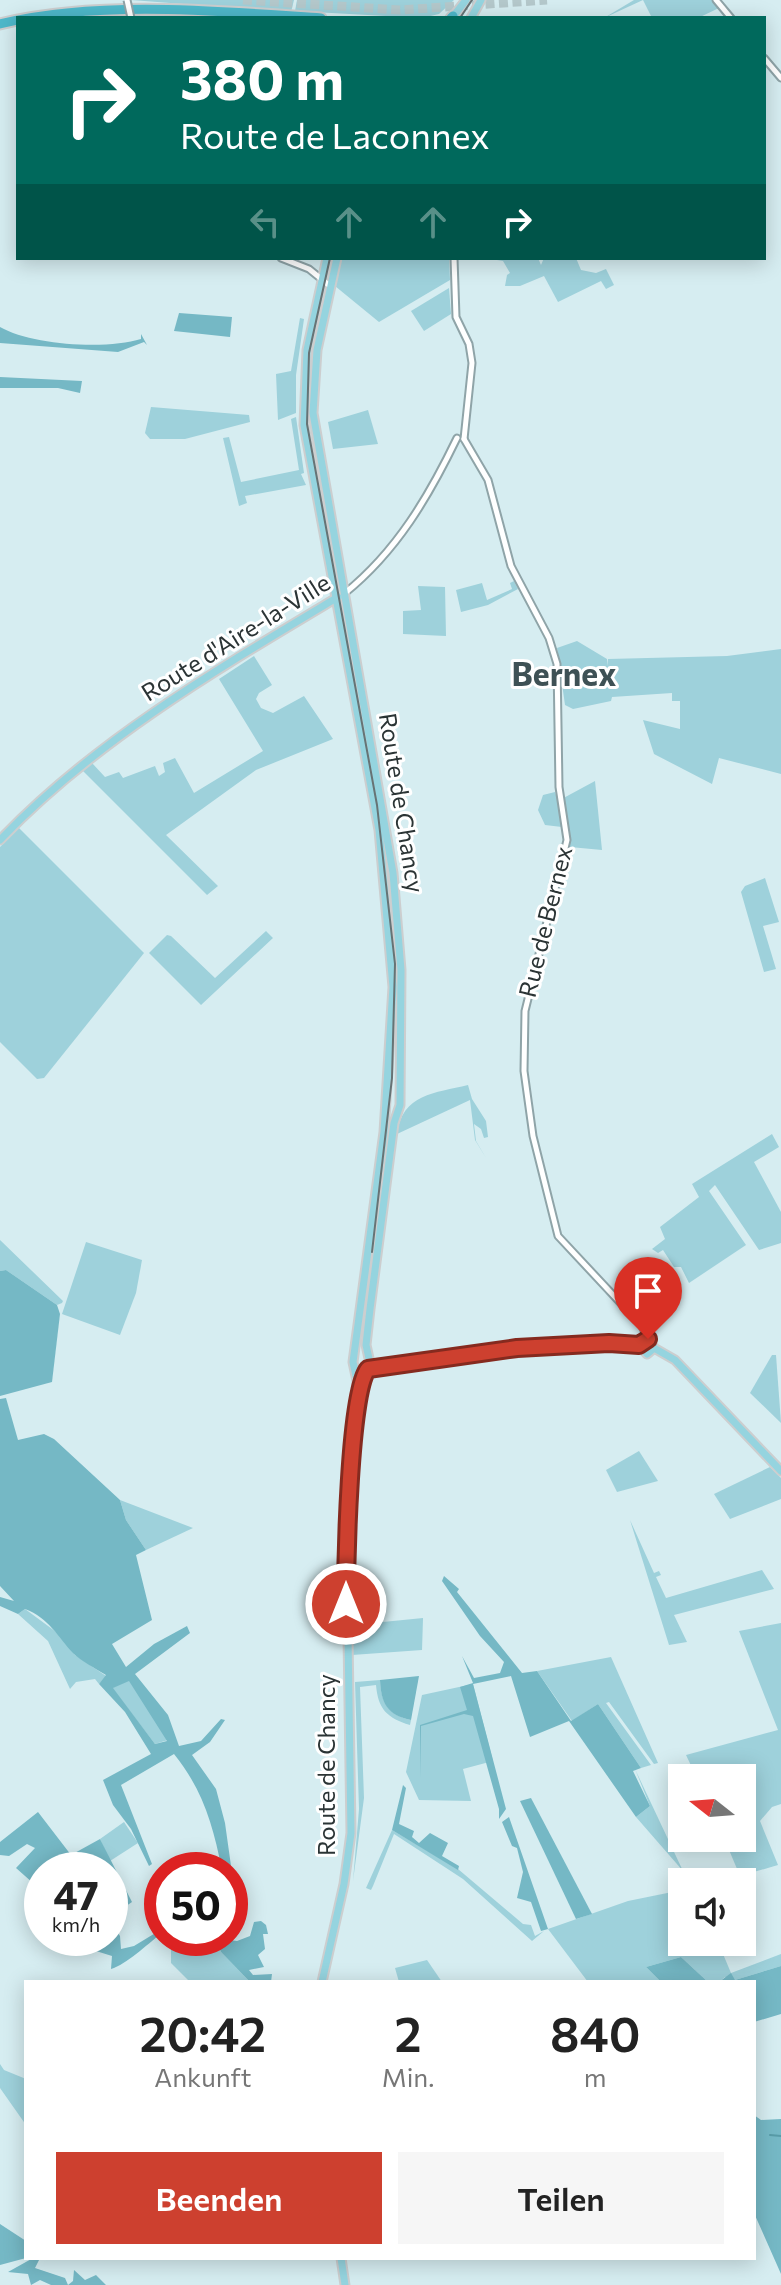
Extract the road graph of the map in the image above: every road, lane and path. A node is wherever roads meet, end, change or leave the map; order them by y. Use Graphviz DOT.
graph roads {
  1 [pos="466,0"];
  2 [pos="716,0"];
  3 [pos="31,16"];
  4 [pos="45,16"];
  5 [pos="234,16"];
  6 [pos="290,16"];
  7 [pos="454,16"];
  8 [pos="729,16"];
  9 [pos="766,60"];
  10 [pos="781,78"];
  11 [pos="286,260"];
  12 [pos="324,260"];
  13 [pos="326,260"];
  14 [pos="336,260"];
  15 [pos="454,260"];
  16 [pos="309,269"];
  17 [pos="321,279"];
  18 [pos="330,286"];
  19 [pos="461,438"];
  20 [pos="345,593"];
  21 [pos="336,599"];
  22 [pos="0,840"];
  23 [pos="386,1099"];
  24 [pos="399,1101"];
  25 [pos="385,1110"];
  26 [pos="397,1112"];
  27 [pos="648,1339"];
  28 [pos="639,1345"];
  29 [pos="654,1348"];
  30 [pos="356,1357"];
  31 [pos="369,1358"];
  32 [pos="391,1364"];
  33 [pos="355,1369"];
  34 [pos="367,1370"];
  35 [pos="353,1449"];
  36 [pos="781,1471"];
  37 [pos="322,1980"];
  38 [pos="341,2260"];
  39 [pos="345,2285"];
  40 [pos="353,2285"];
  1 -- 7 [label="main road"];
  2 -- 8 [label="street"];
  3 -- 6 [label="highway"];
  4 -- 5 [label="highway"];
  9 -- 10 [label="street"];
  11 -- 16 [label="street"];
  12 -- 16 [label="street"];
  13 -- 17 [label="main road, Route de Chancy"];
  14 -- 18 [label="main road, Route de Chancy"];
  15 -- 19 [label="street, Route d'Aire-la-Ville"];
  16 -- 17 [label="street"];
  17 -- 18 [label="street"];
  17 -- 21 [label="main road, Route de Chancy"];
  18 -- 20 [label="main road, Route de Chancy"];
  19 -- 20 [label="street, Route d'Aire-la-Ville"];
  19 -- 27 [label="street, Rue de Bernex"];
  20 -- 21 [label="main road, Route d'Aire-la-Ville"];
  20 -- 24 [label="main road, Route de Chancy"];
  21 -- 22 [label="main road, Route d'Aire-la-Ville"];
  21 -- 23 [label="main road, Route de Chancy"];
  23 -- 24 [label="main road"];
  23 -- 25 [label="main road, Route de Chancy"];
  24 -- 26 [label="main road, Route de Chancy"];
  25 -- 26 [label="main road"];
  25 -- 30 [label="main road, Route de Chancy"];
  26 -- 31 [label="main road, Route de Chancy"];
  27 -- 28 [label="main road"];
  27 -- 29 [label="main road"];
  28 -- 29 [label="main road"];
  28 -- 32 [label="main road"];
  29 -- 36 [label="main road"];
  30 -- 31 [label="main road"];
  30 -- 33 [label="main road, Route de Chancy"];
  31 -- 32 [label="main road"];
  31 -- 34 [label="main road, Route de Chancy"];
  32 -- 34 [label="main road"];
  33 -- 34 [label="main road"];
  33 -- 35 [label="main road, Route de Chancy"];
  34 -- 35 [label="main road, Route de Chancy"];
  35 -- 37 [label="main road, Route de Chancy"];
  38 -- 39 [label="main road"];
  38 -- 40 [label="main road"];
}
